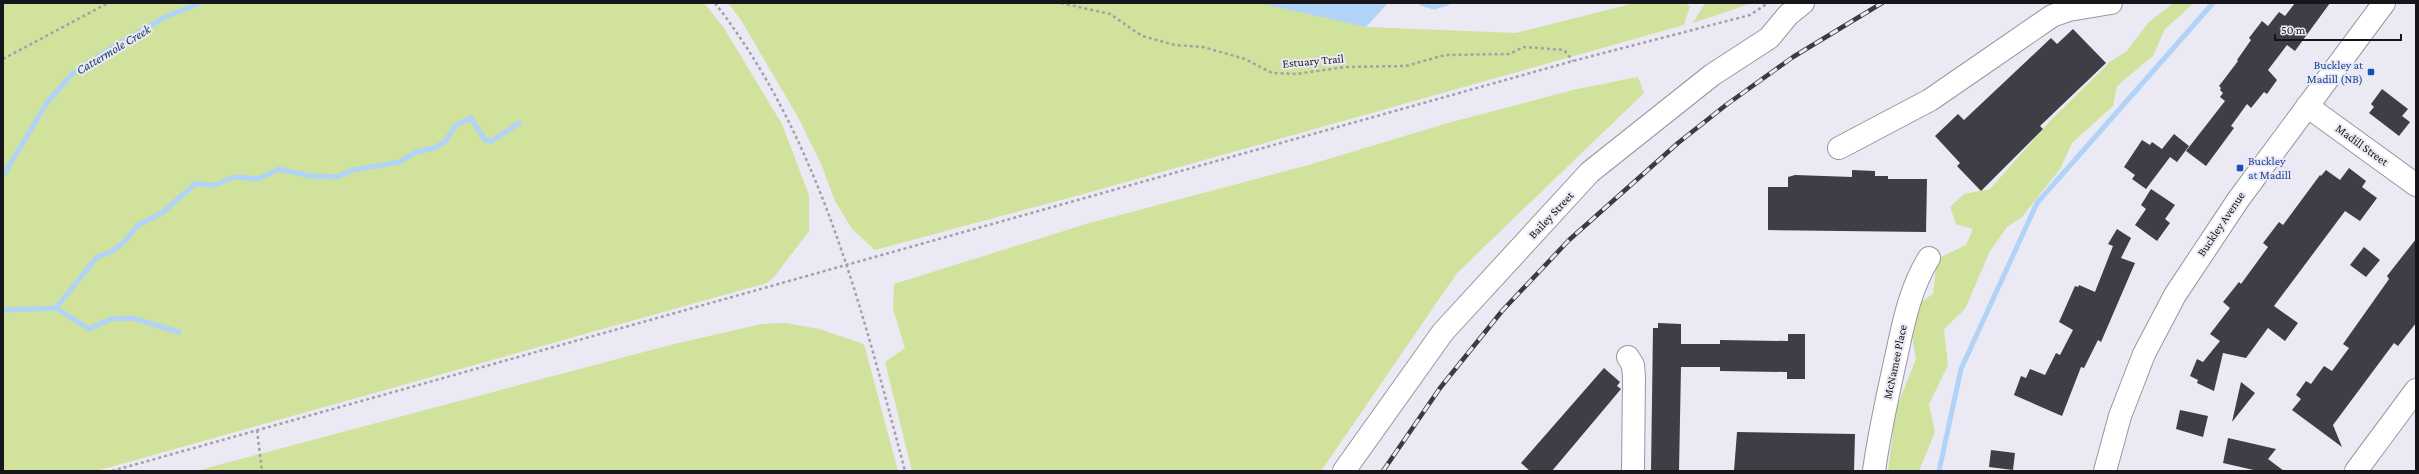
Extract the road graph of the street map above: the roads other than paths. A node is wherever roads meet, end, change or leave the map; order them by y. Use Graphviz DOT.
graph roads {
  1 [pos="1803,3"];
  2 [pos="2111,3"];
  3 [pos="2384,3"];
  4 [pos="2307,106"];
  5 [pos="1839,148"];
  6 [pos="2416,185"];
  7 [pos="1929,258"];
  8 [pos="1628,357"];
  9 [pos="2416,390"];
  10 [pos="1344,471"];
  11 [pos="1633,471"];
  12 [pos="1874,471"];
  13 [pos="2104,471"];
  14 [pos="2356,471"];
  1 -- 10 [label="street, Bailey Street"];
  2 -- 5 [label="street"];
  3 -- 4 [label="street, Buckley Avenue"];
  4 -- 6 [label="street, Madill Street"];
  4 -- 13 [label="street, Buckley Avenue"];
  7 -- 12 [label="street, McNamee Place"];
  8 -- 11 [label="street"];
  9 -- 14 [label="street"];
}
